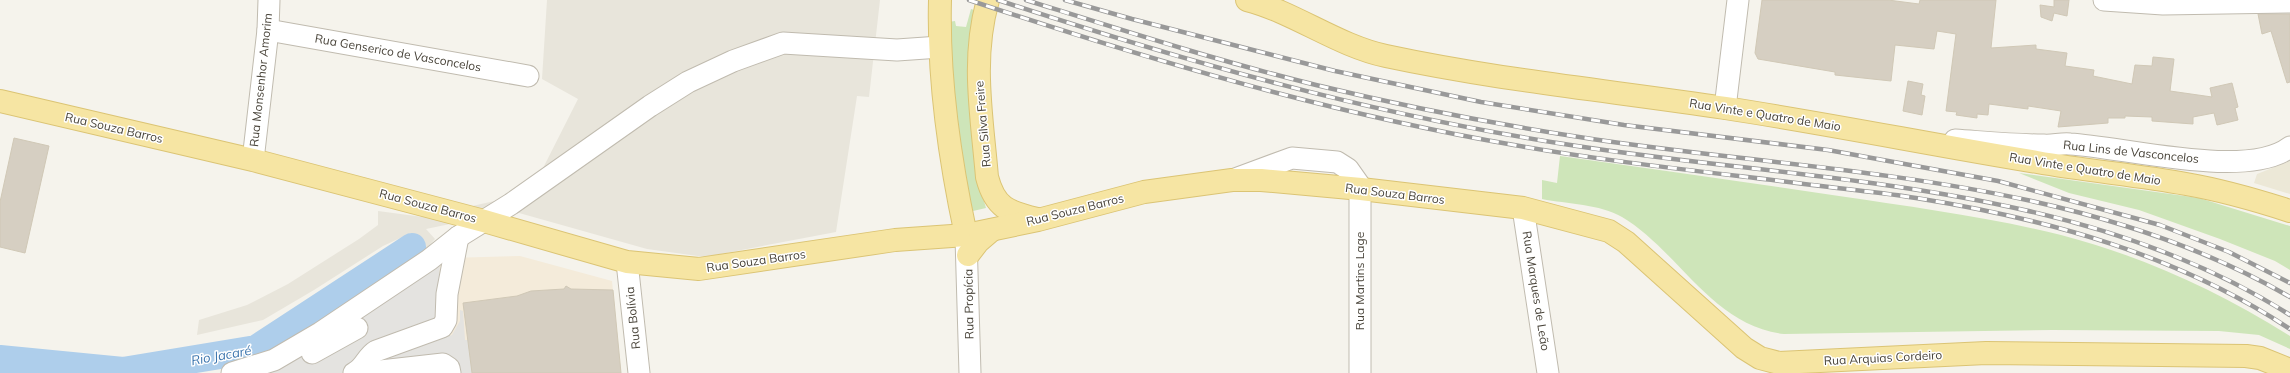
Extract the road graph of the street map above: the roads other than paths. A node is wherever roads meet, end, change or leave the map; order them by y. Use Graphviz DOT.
graph roads {
  1 [pos="269,0"];
  2 [pos="940,0"];
  3 [pos="988,0"];
  4 [pos="1738,0"];
  5 [pos="2104,0"];
  6 [pos="1261,2"];
  7 [pos="2290,2"];
  8 [pos="268,30"];
  9 [pos="940,48"];
  10 [pos="528,76"];
  11 [pos="0,101"];
  12 [pos="1724,108"];
  13 [pos="1897,136"];
  14 [pos="2290,147"];
  15 [pos="253,160"];
  16 [pos="1362,189"];
  17 [pos="1523,208"];
  18 [pos="2290,211"];
  19 [pos="1038,220"];
  20 [pos="484,221"];
  21 [pos="458,237"];
  22 [pos="967,245"];
  23 [pos="627,262"];
  24 [pos="353,320"];
  25 [pos="362,369"];
  26 [pos="2290,370"];
  27 [pos="232,373"];
  28 [pos="272,373"];
  29 [pos="450,373"];
  30 [pos="639,373"];
  31 [pos="970,373"];
  32 [pos="1360,373"];
  33 [pos="1548,373"];
  1 -- 8 [label="street, Rua Monsenhor Amorim"];
  2 -- 9 [label="main road"];
  3 -- 19 [label="main road, Rua Silva Freire"];
  4 -- 12 [label="street"];
  5 -- 7 [label="street"];
  6 -- 12 [label="main road, Rua Vinte e Quatro de Maio"];
  8 -- 10 [label="street, Rua Genserico de Vasconcelos"];
  8 -- 15 [label="street, Rua Monsenhor Amorim"];
  9 -- 20 [label="street"];
  9 -- 22 [label="main road"];
  11 -- 15 [label="main road, Rua Souza Barros"];
  12 -- 13 [label="main road, Rua Vinte e Quatro de Maio"];
  13 -- 14 [label="street, Rua Lins de Vasconcelos"];
  13 -- 18 [label="main road, Rua Vinte e Quatro de Maio"];
  15 -- 20 [label="main road, Rua Souza Barros"];
  16 -- 17 [label="main road, Rua Souza Barros"];
  16 -- 19 [label="main road, Rua Souza Barros"];
  16 -- 32 [label="street, Rua Martins Lage"];
  17 -- 26 [label="main road, Rua Arquias Cordeiro"];
  17 -- 33 [label="street, Rua Marques de Leão"];
  19 -- 22 [label="main road, Rua Souza Barros"];
  20 -- 21 [label="street"];
  20 -- 23 [label="main road, Rua Souza Barros"];
  21 -- 24 [label="street"];
  21 -- 25 [label="street"];
  22 -- 23 [label="main road, Rua Souza Barros"];
  22 -- 31 [label="street, Rua Propícia"];
  23 -- 30 [label="street, Rua Bolívia"];
  24 -- 25 [label="street"];
  24 -- 27 [label="street"];
  24 -- 28 [label="street"];
  25 -- 29 [label="street"];
}
